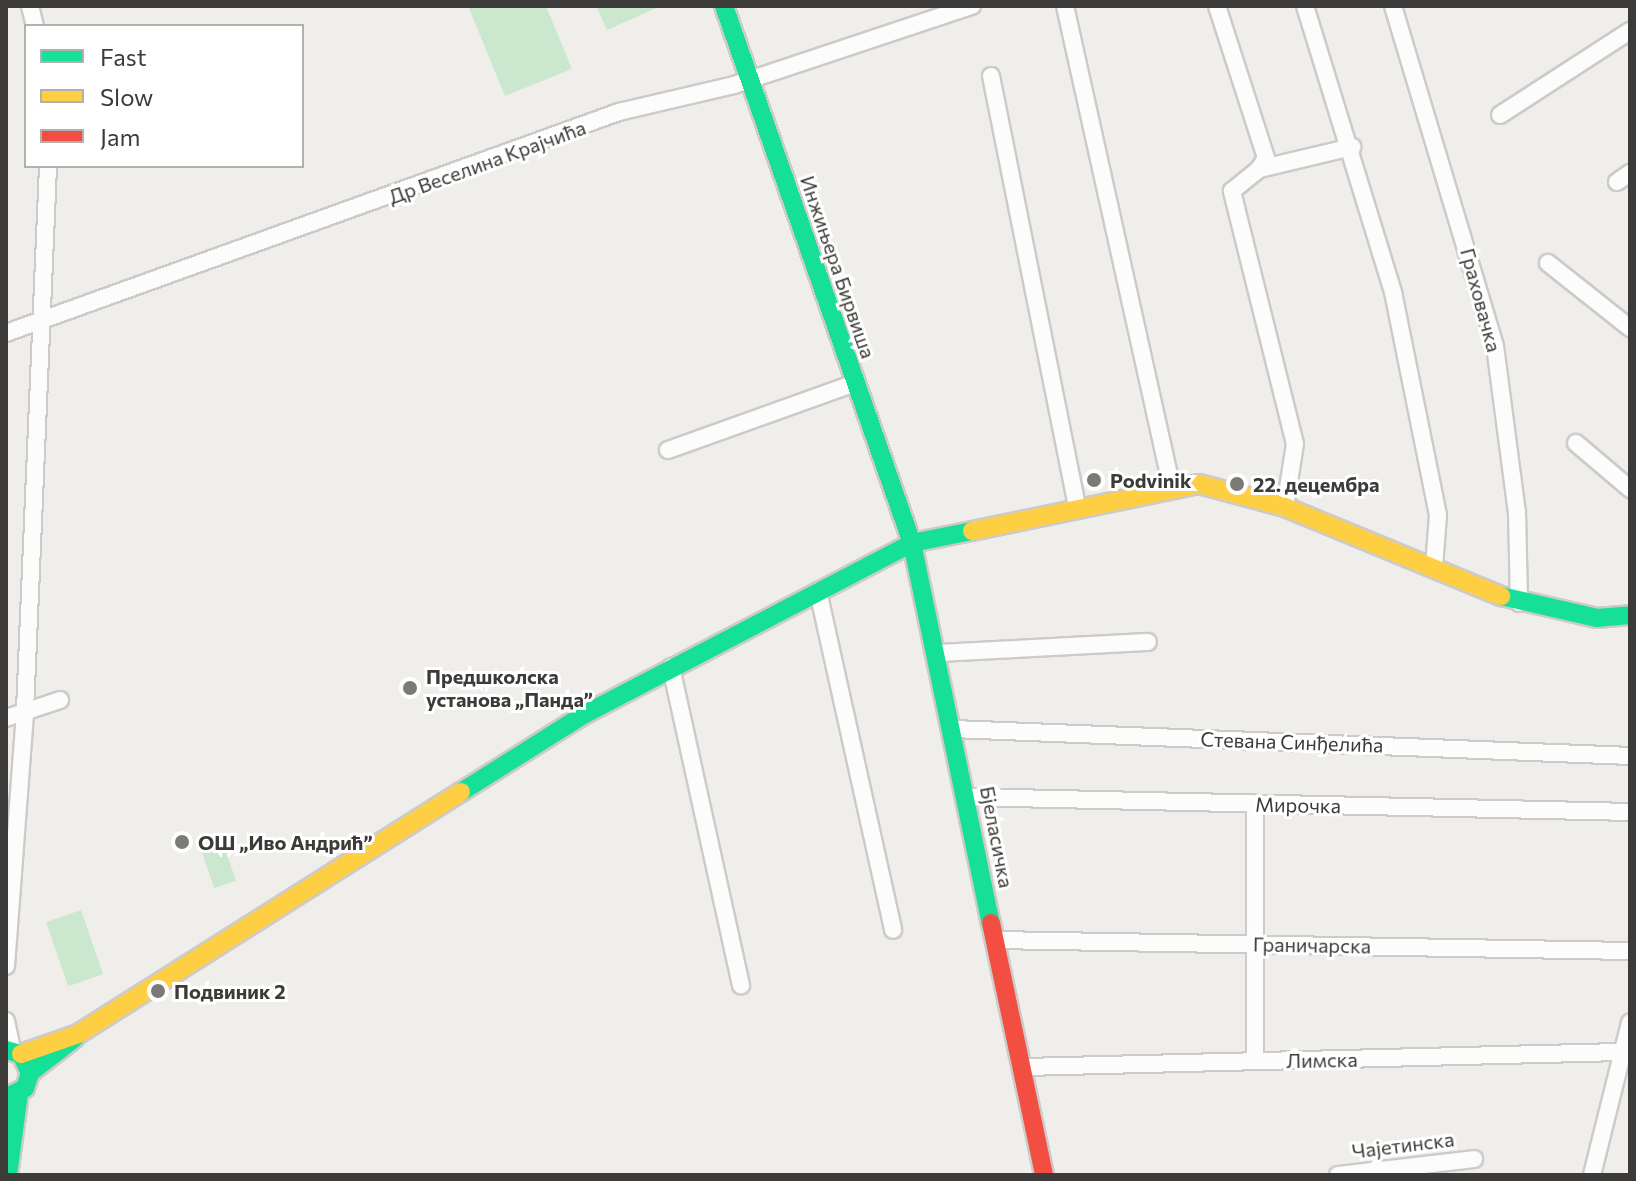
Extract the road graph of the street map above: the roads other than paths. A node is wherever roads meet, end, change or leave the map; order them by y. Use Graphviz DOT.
graph roads {
  1 [pos="724,6"];
  2 [pos="972,6"];
  3 [pos="1065,6"];
  4 [pos="1217,6"];
  5 [pos="1305,6"];
  6 [pos="1393,6"];
  7 [pos="1630,31"];
  8 [pos="991,76"];
  9 [pos="749,79"];
  10 [pos="1500,115"];
  11 [pos="1352,147"];
  12 [pos="48,168"];
  13 [pos="1259,169"];
  14 [pos="1548,263"];
  15 [pos="39,320"];
  16 [pos="1630,328"];
  17 [pos="6,333"];
  18 [pos="855,383"];
  19 [pos="1576,443"];
  20 [pos="668,450"];
  21 [pos="1171,485"];
  22 [pos="1630,489"];
  23 [pos="1077,506"];
  24 [pos="1285,507"];
  25 [pos="912,543"];
  26 [pos="1434,567"];
  27 [pos="818,591"];
  28 [pos="1519,603"];
  29 [pos="1630,615"];
  30 [pos="1148,642"];
  31 [pos="938,653"];
  32 [pos="671,667"];
  33 [pos="60,700"];
  34 [pos="25,711"];
  35 [pos="6,718"];
  36 [pos="953,729"];
  37 [pos="1630,756"];
  38 [pos="966,797"];
  39 [pos="1255,804"];
  40 [pos="1630,812"];
  41 [pos="893,930"];
  42 [pos="994,940"];
  43 [pos="1253,944"];
  44 [pos="1630,951"];
  45 [pos="6,966"];
  46 [pos="741,985"];
  47 [pos="6,1021"];
  48 [pos="1630,1023"];
  49 [pos="78,1034"];
  50 [pos="13,1052"];
  51 [pos="1620,1052"];
  52 [pos="1255,1061"];
  53 [pos="1024,1067"];
  54 [pos="30,1073"];
  55 [pos="13,1095"];
  56 [pos="7,1142"];
  57 [pos="1474,1159"];
  58 [pos="8,1175"];
  59 [pos="1044,1175"];
  60 [pos="1338,1175"];
  61 [pos="1592,1175"];
  1 -- 9 [label="street, Инжињера Бирвиша"];
  2 -- 9 [label="street, Др Веселина Крајчића"];
  3 -- 21 [label="street"];
  4 -- 13 [label="street"];
  5 -- 11 [label="street"];
  6 -- 28 [label="street, Граховачка"];
  7 -- 10 [label="street"];
  8 -- 23 [label="street"];
  9 -- 15 [label="street, Др Веселина Крајчића"];
  9 -- 18 [label="street, Инжињера Бирвиша"];
  11 -- 13 [label="street"];
  11 -- 26 [label="street"];
  12 -- 15 [label="street"];
  13 -- 24 [label="street"];
  14 -- 16 [label="street"];
  15 -- 17 [label="street, Др Веселина Крајчића"];
  15 -- 34 [label="street"];
  18 -- 20 [label="street"];
  18 -- 25 [label="street, Инжињера Бирвиша"];
  19 -- 22 [label="street"];
  21 -- 23 [label="street"];
  21 -- 24 [label="street"];
  23 -- 25 [label="street"];
  24 -- 26 [label="street"];
  25 -- 27 [label="street"];
  25 -- 31 [label="street, Бјеласичка"];
  26 -- 28 [label="street"];
  27 -- 32 [label="street"];
  27 -- 41 [label="street"];
  28 -- 29 [label="street"];
  30 -- 31 [label="street"];
  31 -- 36 [label="street, Бјеласичка"];
  32 -- 46 [label="street"];
  32 -- 49 [label="street"];
  33 -- 34 [label="street"];
  34 -- 35 [label="street"];
  34 -- 45 [label="street"];
  36 -- 37 [label="street, Стевана Синђелића"];
  36 -- 38 [label="street, Бјеласичка"];
  38 -- 39 [label="street, Мирочка"];
  38 -- 42 [label="street, Бјеласичка"];
  39 -- 40 [label="street, Мирочка"];
  39 -- 43 [label="street"];
  42 -- 43 [label="street, Граничарска"];
  42 -- 53 [label="street, Бјеласичка"];
  43 -- 44 [label="street, Граничарска"];
  43 -- 52 [label="street"];
  47 -- 50 [label="street"];
  48 -- 51 [label="street"];
  49 -- 50 [label="street"];
  49 -- 54 [label="street"];
  50 -- 54 [label="street"];
  51 -- 52 [label="street, Лимска"];
  51 -- 61 [label="street"];
  52 -- 53 [label="street, Лимска"];
  53 -- 59 [label="street, Бјеласичка"];
  54 -- 55 [label="street"];
  55 -- 56 [label="street"];
  56 -- 58 [label="street"];
  57 -- 60 [label="street, Чајетинска"];
}
